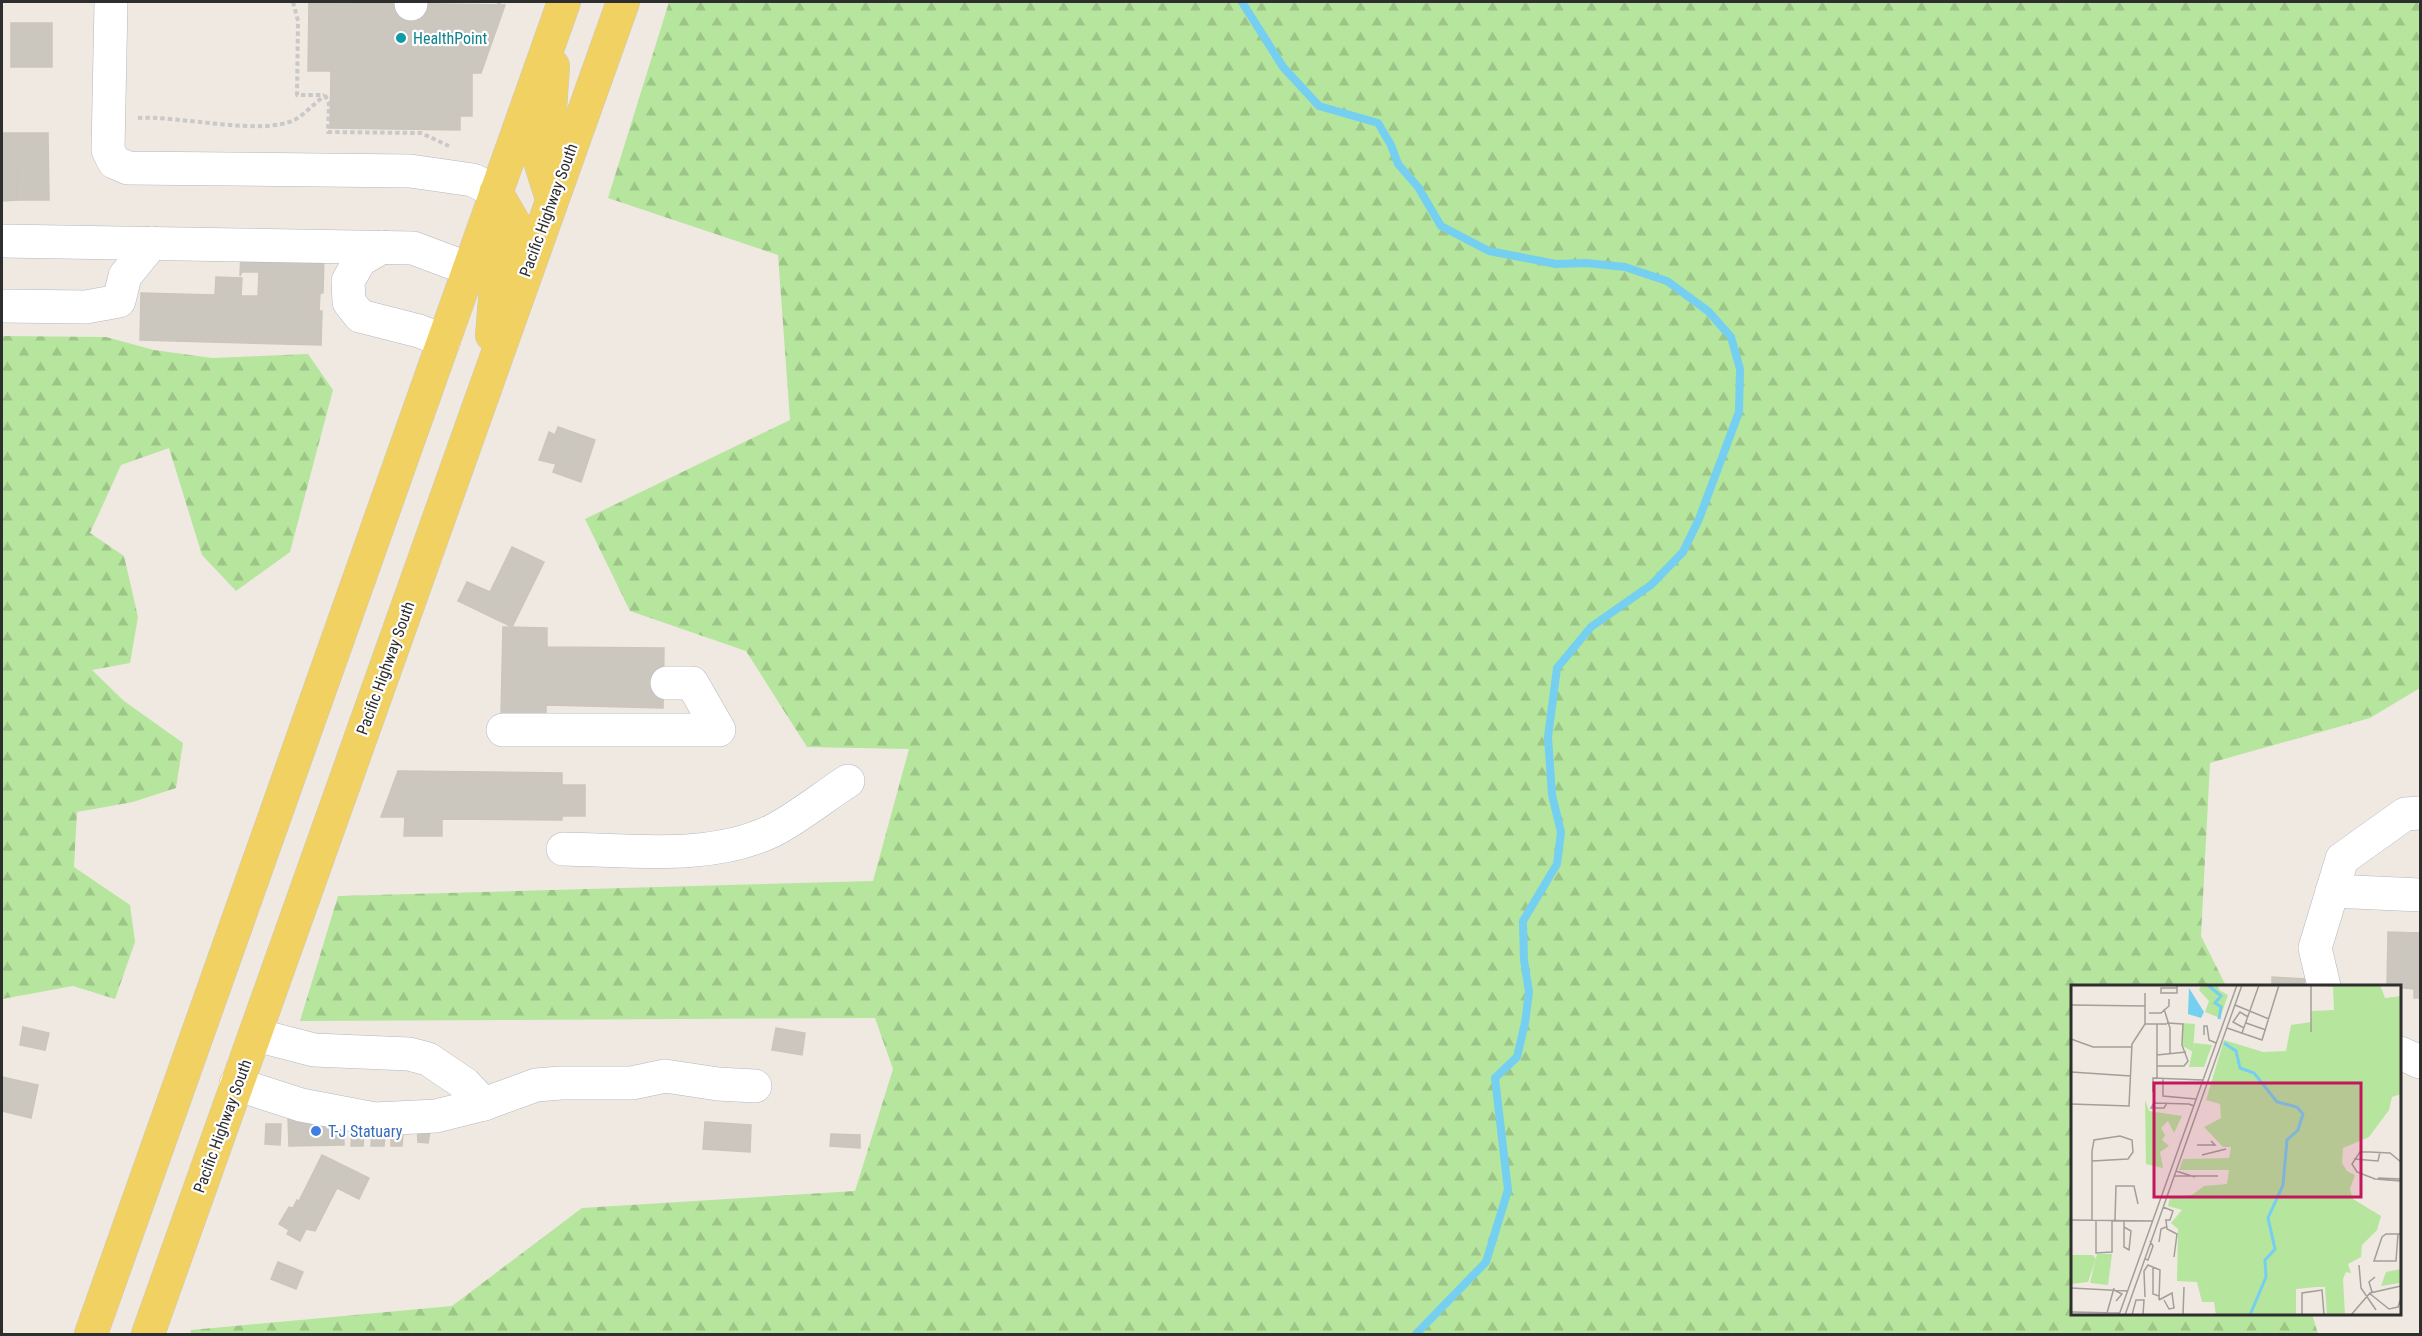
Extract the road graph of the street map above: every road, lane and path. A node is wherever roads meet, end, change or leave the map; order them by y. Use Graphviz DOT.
graph roads {
  1 [pos="111,2"];
  2 [pos="293,2"];
  3 [pos="623,2"];
  4 [pos="560,12"];
  5 [pos="325,95"];
  6 [pos="109,121"];
  7 [pos="451,146"];
  8 [pos="496,192"];
  9 [pos="552,199"];
  10 [pos="2,241"];
  11 [pos="152,243"];
  12 [pos="382,247"];
  13 [pos="469,268"];
  14 [pos="2,306"];
  15 [pos="444,341"];
  16 [pos="490,372"];
  17 [pos="667,683"];
  18 [pos="504,730"];
  19 [pos="848,781"];
  20 [pos="2421,813"];
  21 [pos="563,849"];
  22 [pos="2332,891"];
  23 [pos="2421,895"];
  24 [pos="2324,985"];
  25 [pos="256,1035"];
  26 [pos="2401,1053"];
  27 [pos="2421,1062"];
  28 [pos="236,1084"];
  29 [pos="755,1086"];
  30 [pos="484,1104"];
  31 [pos="93,1330"];
  32 [pos="148,1335"];
  1 -- 6 [label="lane"];
  2 -- 5 [label="path"];
  3 -- 9 [label="main road, Pacific Highway South"];
  4 -- 8 [label="main road"];
  4 -- 9 [label="main road"];
  5 -- 6 [label="path"];
  5 -- 7 [label="path"];
  6 -- 8 [label="lane"];
  8 -- 13 [label="main road"];
  8 -- 16 [label="main road"];
  9 -- 16 [label="main road, Pacific Highway South"];
  10 -- 11 [label="lane"];
  11 -- 12 [label="lane"];
  11 -- 14 [label="lane"];
  12 -- 13 [label="lane"];
  12 -- 15 [label="lane"];
  13 -- 15 [label="main road"];
  15 -- 31 [label="main road"];
  16 -- 25 [label="main road, Pacific Highway South"];
  17 -- 18 [label="lane"];
  19 -- 21 [label="lane"];
  20 -- 22 [label="lane"];
  22 -- 23 [label="lane"];
  22 -- 24 [label="lane"];
  25 -- 28 [label="main road, Pacific Highway South"];
  25 -- 30 [label="lane"];
  26 -- 27 [label="lane"];
  28 -- 30 [label="lane"];
  28 -- 32 [label="main road, Pacific Highway South"];
  29 -- 30 [label="lane"];
}
